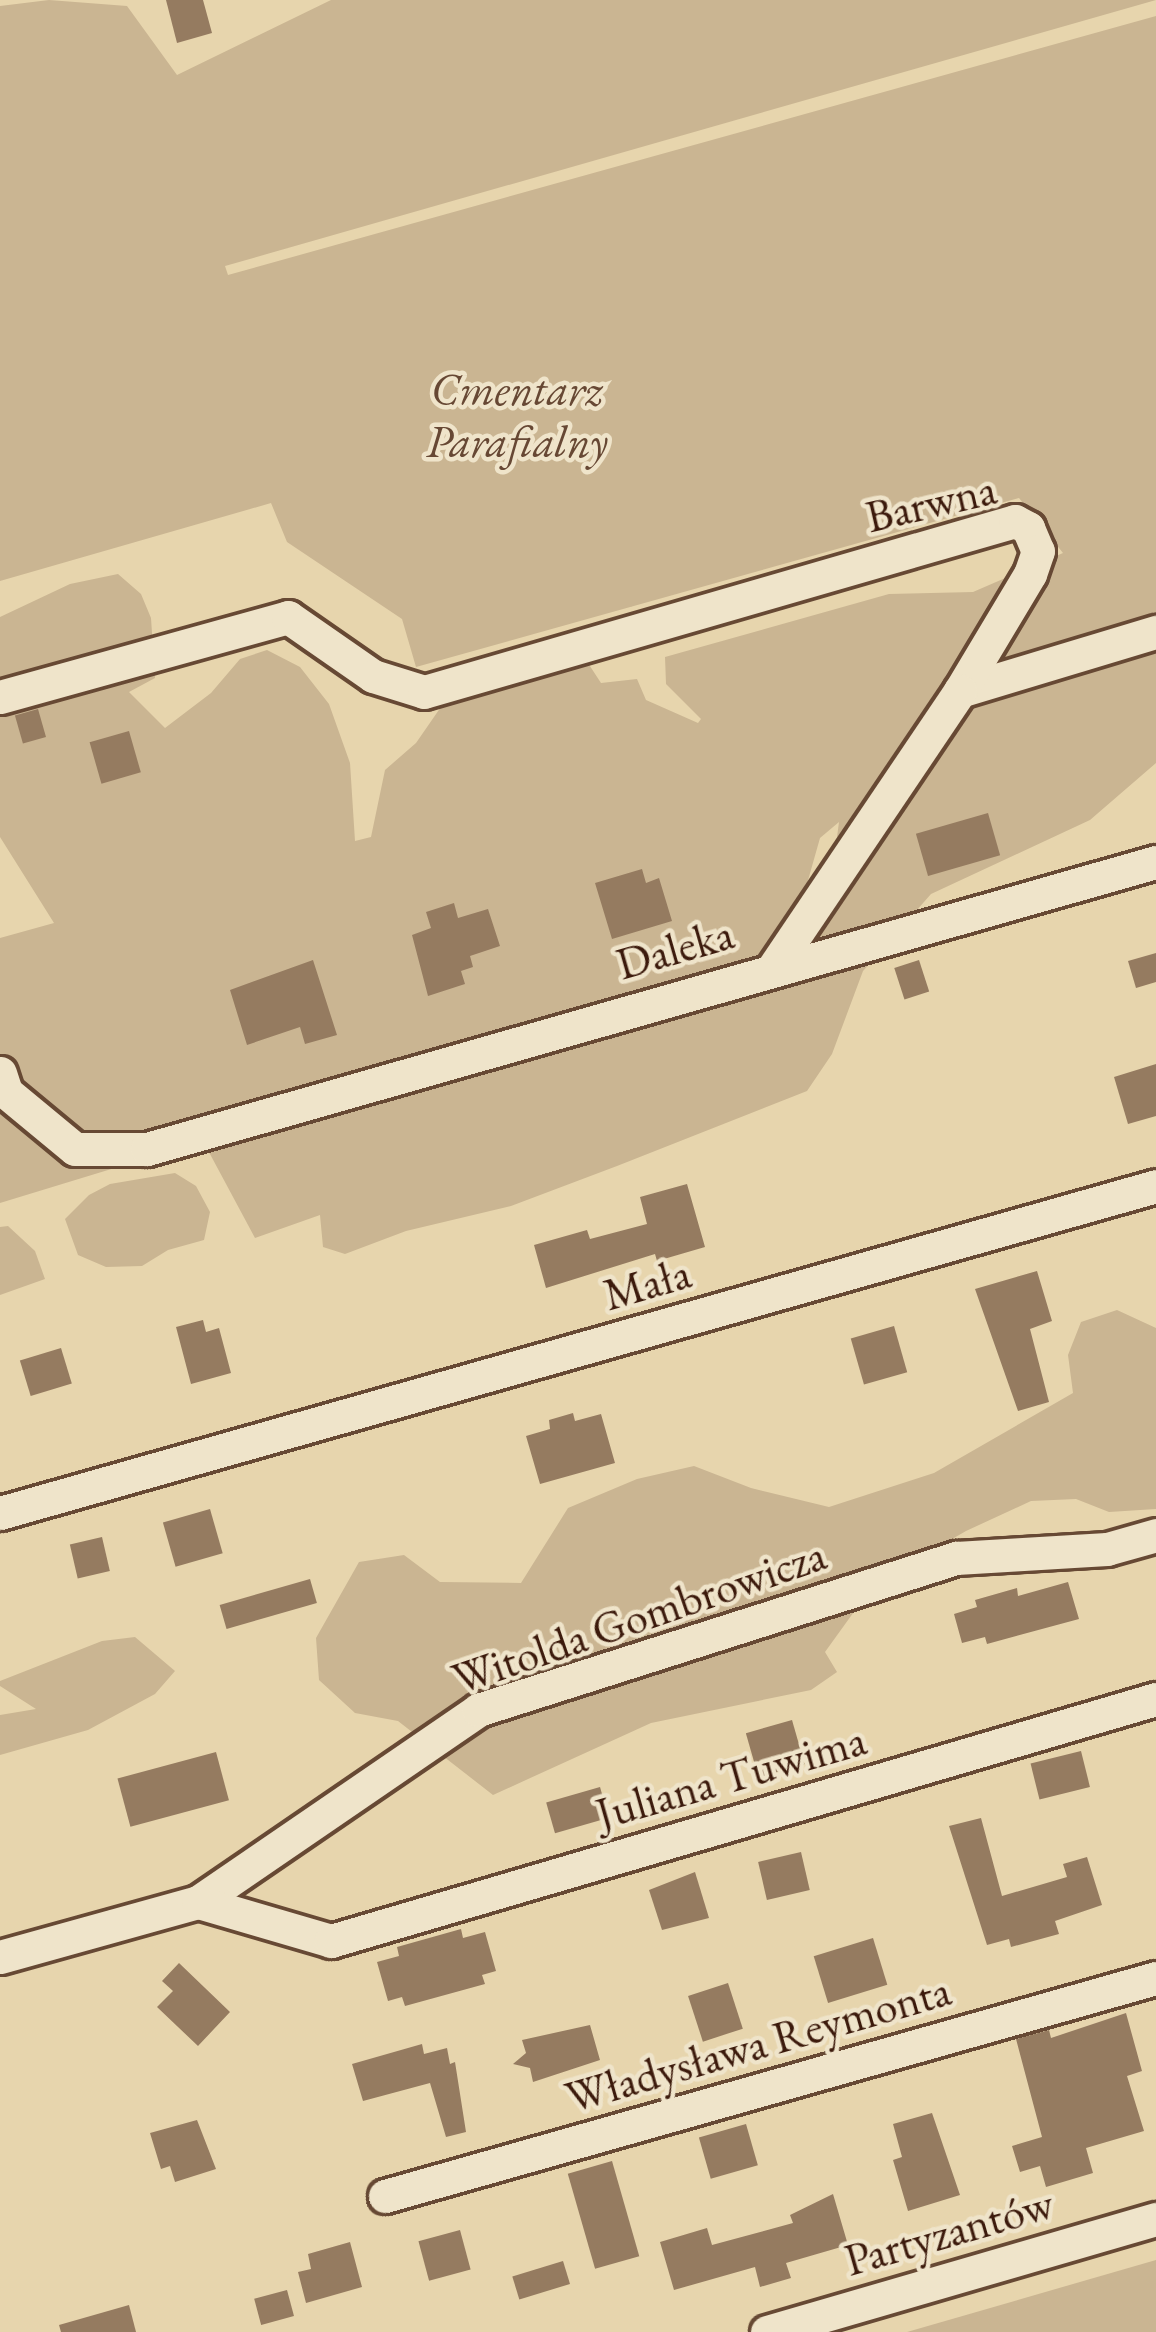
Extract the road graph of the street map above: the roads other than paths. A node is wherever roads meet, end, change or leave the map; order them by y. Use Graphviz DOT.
graph roads {
  1 [pos="1156,632"];
  2 [pos="960,691"];
  3 [pos="0,697"];
  4 [pos="1156,862"];
  5 [pos="773,968"];
  6 [pos="0,1073"];
  7 [pos="1156,1186"];
  8 [pos="0,1513"];
  9 [pos="1156,1535"];
  10 [pos="1156,1699"];
  11 [pos="198,1902"];
  12 [pos="0,1957"];
  13 [pos="1156,1978"];
  14 [pos="385,2196"];
  15 [pos="1156,2219"];
  16 [pos="767,2332"];
  1 -- 2 [label="street"];
  2 -- 3 [label="street, Barwna"];
  2 -- 5 [label="street, Barwna"];
  4 -- 5 [label="street, Daleka"];
  5 -- 6 [label="street, Daleka"];
  7 -- 8 [label="street, Mała"];
  9 -- 11 [label="street, Witolda Gombrowicza"];
  10 -- 11 [label="street, Juliana Tuwima"];
  11 -- 12 [label="street"];
  13 -- 14 [label="street, Władysława Reymonta"];
  15 -- 16 [label="street, Partyzantów"];
}
